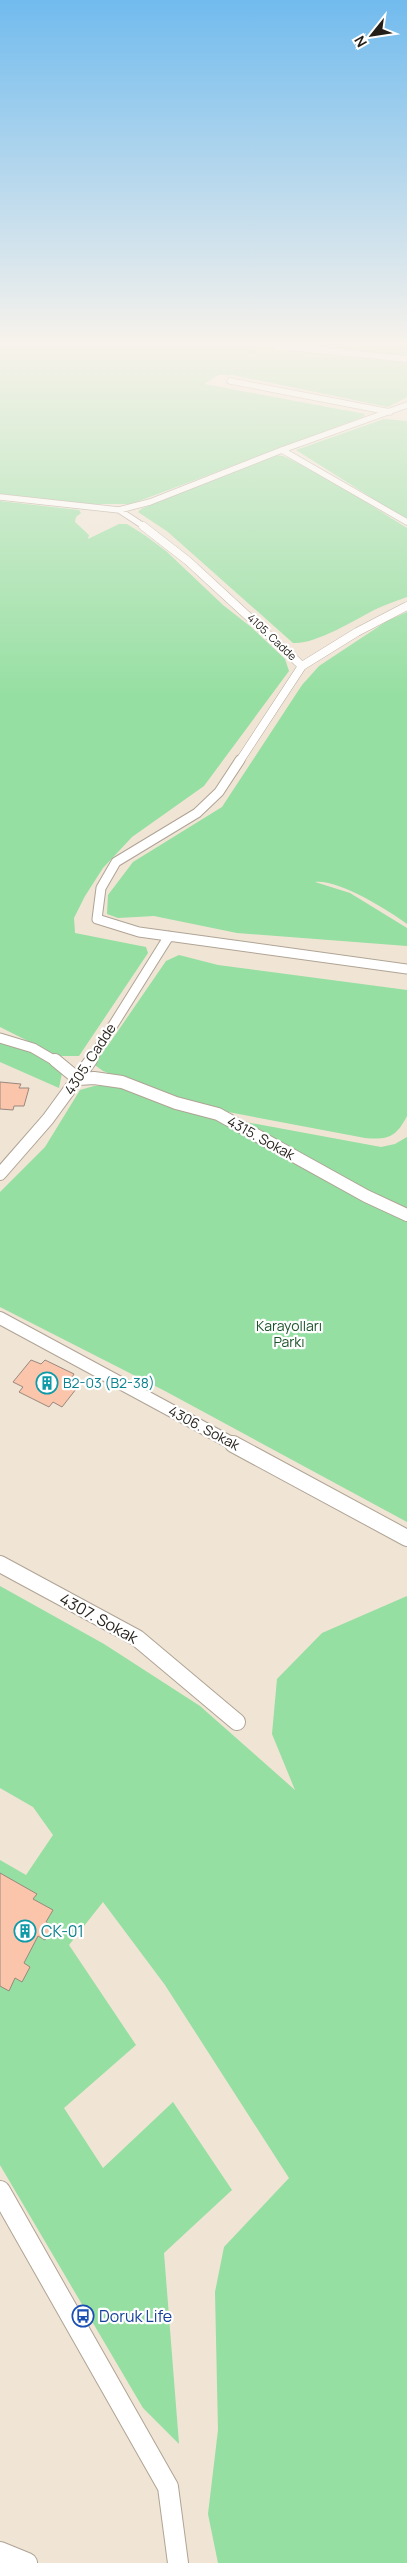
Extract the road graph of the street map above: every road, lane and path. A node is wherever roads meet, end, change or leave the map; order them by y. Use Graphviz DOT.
graph roads {
  1 [pos="250,463"];
  2 [pos="304,463"];
  3 [pos="0,497"];
  4 [pos="119,510"];
  5 [pos="407,522"];
  6 [pos="407,606"];
  7 [pos="302,666"];
  8 [pos="169,936"];
  9 [pos="407,969"];
  10 [pos="0,1032"];
  11 [pos="0,1038"];
  12 [pos="12,1041"];
  13 [pos="78,1080"];
  14 [pos="0,1174"];
  15 [pos="407,1215"];
  16 [pos="0,1318"];
  17 [pos="407,1538"];
  18 [pos="0,1564"];
  19 [pos="238,1722"];
  20 [pos="0,2191"];
  21 [pos="0,2552"];
  22 [pos="27,2563"];
  23 [pos="178,2563"];
  1 -- 4 [label="street"];
  2 -- 5 [label="street"];
  3 -- 4 [label="street, 4105. Cadde"];
  4 -- 7 [label="street, 4105. Cadde"];
  6 -- 7 [label="street"];
  7 -- 8 [label="street, 4105. Cadde"];
  8 -- 9 [label="street"];
  8 -- 13 [label="street, 4305. Cadde"];
  10 -- 12 [label="street"];
  11 -- 12 [label="street"];
  12 -- 13 [label="street"];
  13 -- 14 [label="street, 4305. Cadde"];
  13 -- 15 [label="street, 4315. Sokak"];
  16 -- 17 [label="street, 4306. Sokak"];
  18 -- 19 [label="street, 4307. Sokak"];
  20 -- 23 [label="street"];
  21 -- 22 [label="street"];
}
